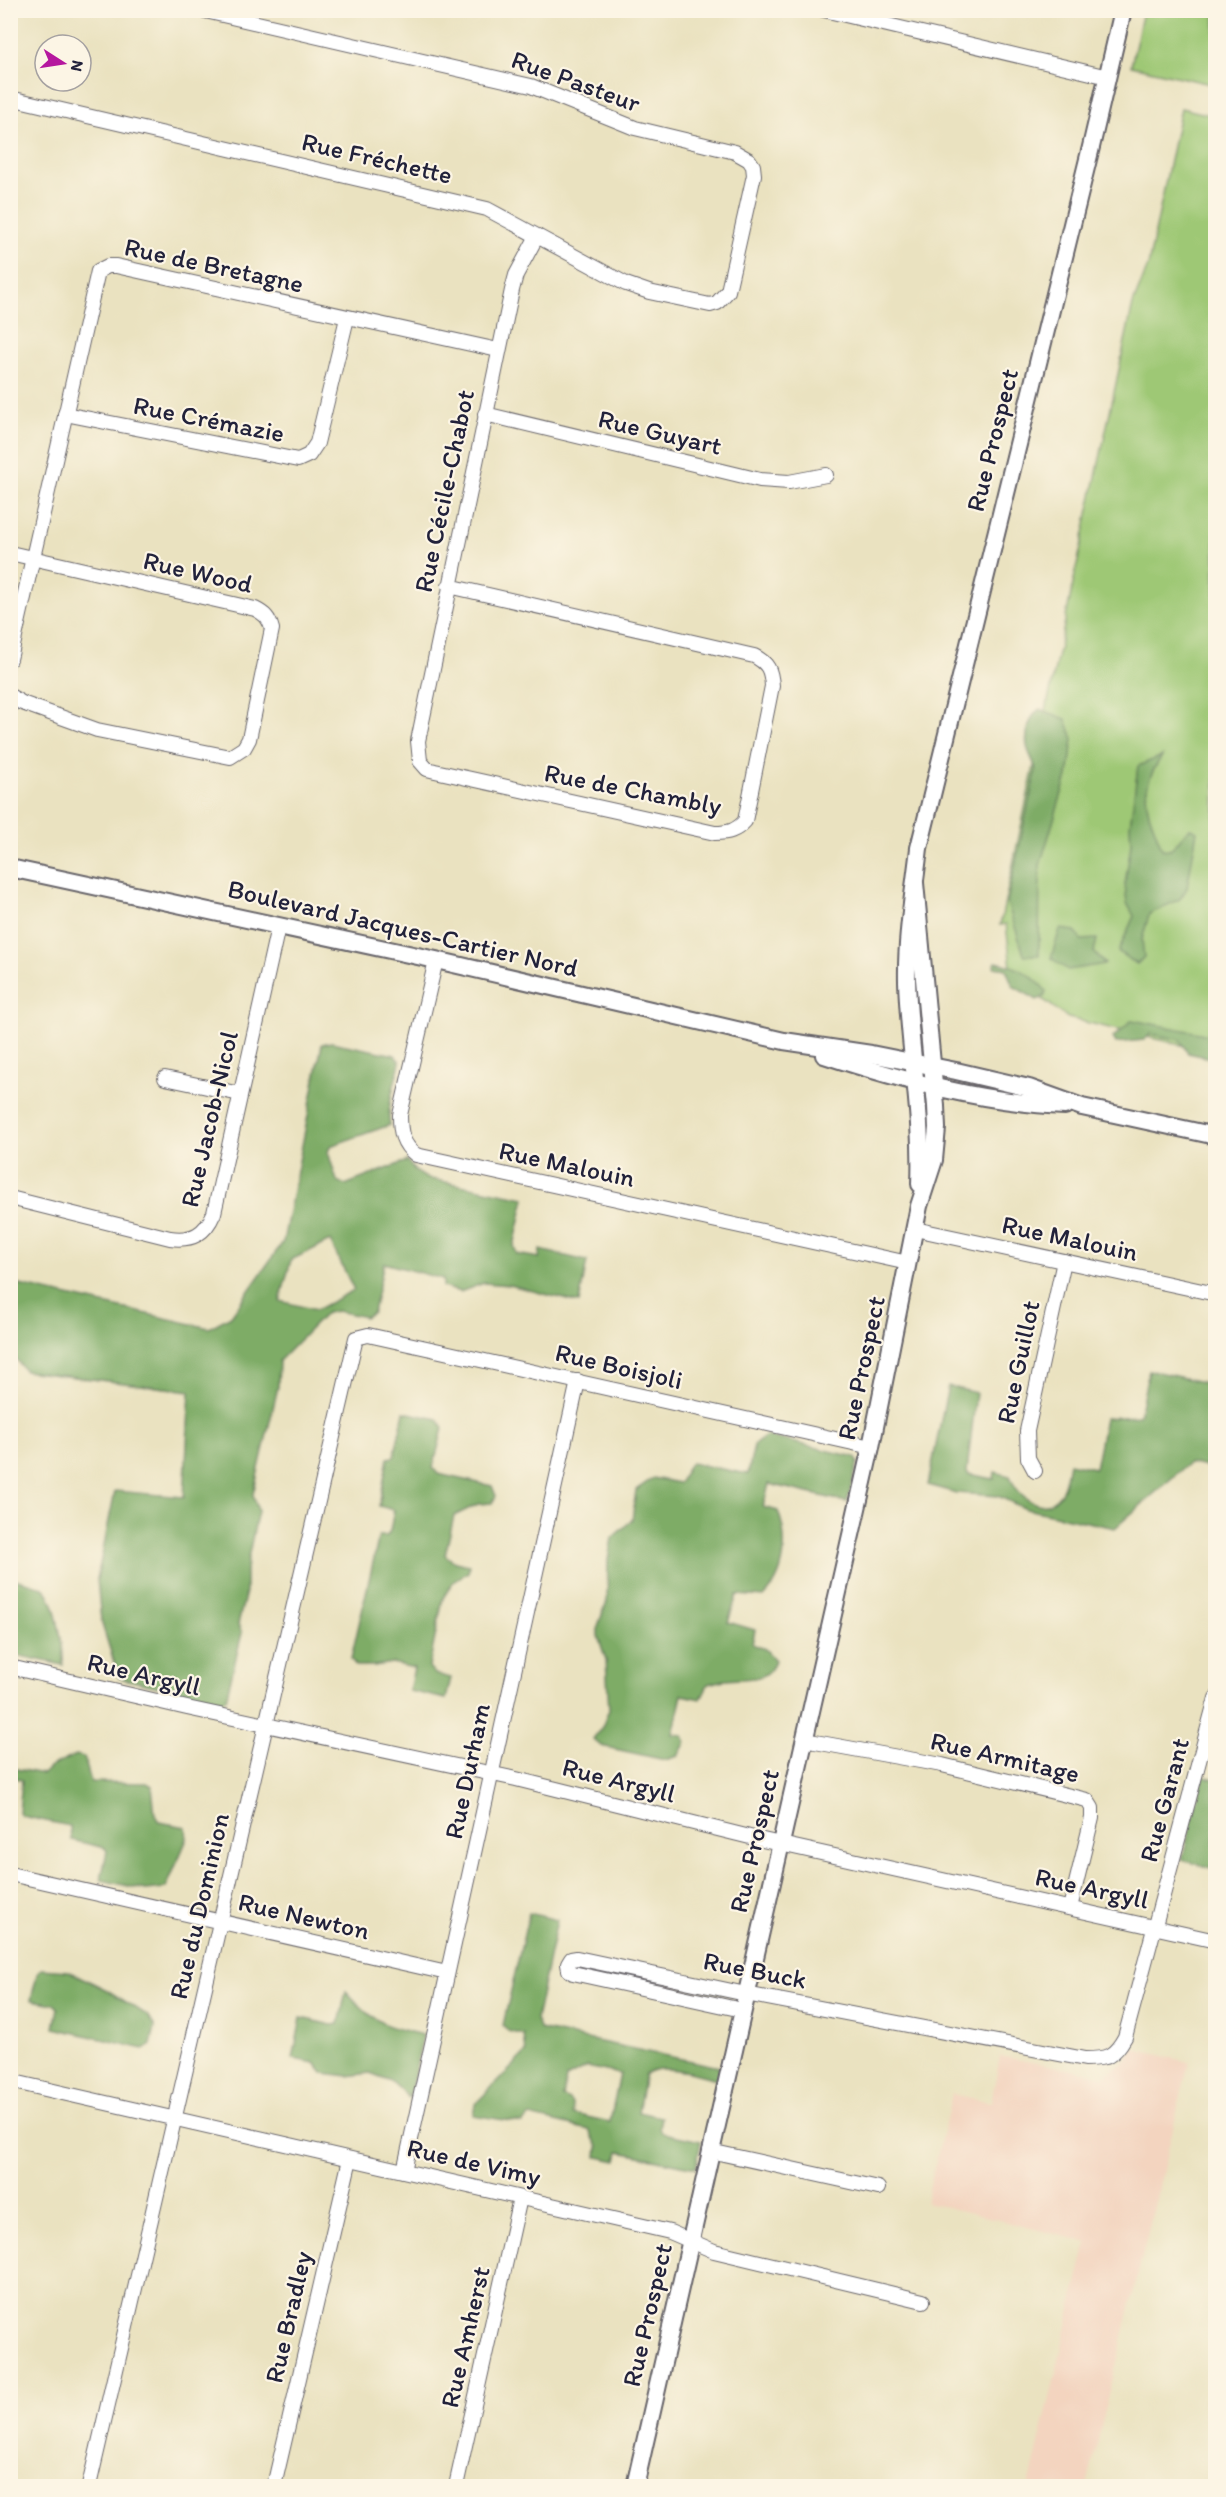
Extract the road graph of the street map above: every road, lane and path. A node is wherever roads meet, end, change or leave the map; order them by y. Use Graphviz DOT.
graph roads {
  1 [pos="201,10"];
  2 [pos="824,10"];
  3 [pos="1123,10"];
  4 [pos="1108,77"];
  5 [pos="10,98"];
  6 [pos="537,236"];
  7 [pos="717,303"];
  8 [pos="347,318"];
  9 [pos="498,350"];
  10 [pos="65,414"];
  11 [pos="484,414"];
  12 [pos="826,475"];
  13 [pos="10,553"];
  14 [pos="33,558"];
  15 [pos="449,586"];
  16 [pos="10,659"];
  17 [pos="10,696"];
  18 [pos="420,761"];
  19 [pos="10,868"];
  20 [pos="915,883"];
  21 [pos="278,927"];
  22 [pos="436,960"];
  23 [pos="784,1041"];
  24 [pos="914,1063"];
  25 [pos="932,1066"];
  26 [pos="165,1078"];
  27 [pos="916,1081"];
  28 [pos="934,1085"];
  29 [pos="240,1094"];
  30 [pos="1082,1107"];
  31 [pos="1215,1136"];
  32 [pos="10,1198"];
  33 [pos="919,1206"];
  34 [pos="915,1229"];
  35 [pos="1064,1261"];
  36 [pos="909,1263"];
  37 [pos="1215,1294"];
  38 [pos="356,1338"];
  39 [pos="578,1381"];
  40 [pos="871,1447"];
  41 [pos="1035,1471"];
  42 [pos="10,1667"];
  43 [pos="1215,1698"];
  44 [pos="266,1725"];
  45 [pos="804,1740"];
  46 [pos="491,1774"];
  47 [pos="780,1844"];
  48 [pos="10,1874"];
  49 [pos="1070,1908"];
  50 [pos="220,1921"];
  51 [pos="1155,1927"];
  52 [pos="1215,1941"];
  53 [pos="447,1973"];
  54 [pos="744,2002"];
  55 [pos="1117,2051"];
  56 [pos="10,2081"];
  57 [pos="174,2118"];
  58 [pos="710,2151"];
  59 [pos="350,2158"];
  60 [pos="404,2171"];
  61 [pos="878,2188"];
  62 [pos="520,2198"];
  63 [pos="690,2241"];
  64 [pos="923,2301"];
  65 [pos="89,2487"];
  66 [pos="274,2487"];
  67 [pos="456,2487"];
  68 [pos="634,2487"];
  1 -- 7 [label="street, Rue Pasteur"];
  2 -- 4 [label="street"];
  3 -- 4 [label="street, Rue Prospect"];
  4 -- 20 [label="street, Rue Prospect"];
  5 -- 6 [label="street, Rue Fréchette"];
  6 -- 7 [label="street, Rue Fréchette"];
  6 -- 9 [label="street, Rue Cécile-Chabot"];
  8 -- 9 [label="street, Rue de Bretagne"];
  8 -- 10 [label="street, Rue Crémazie"];
  8 -- 10 [label="street, Rue de Bretagne"];
  9 -- 11 [label="street, Rue Cécile-Chabot"];
  10 -- 14 [label="street, Rue de Bretagne"];
  11 -- 12 [label="street, Rue Guyart"];
  11 -- 15 [label="street, Rue Cécile-Chabot"];
  13 -- 14 [label="street, Rue Wood"];
  14 -- 16 [label="street, Rue de Bretagne"];
  14 -- 17 [label="street, Rue Wood"];
  15 -- 18 [label="street, Rue Cécile-Chabot"];
  15 -- 18 [label="street, Rue de Chambly"];
  19 -- 21 [label="street, Boulevard Jacques-Cartier Nord"];
  20 -- 24 [label="street, Rue Prospect"];
  20 -- 25 [label="street, Rue Prospect"];
  21 -- 22 [label="street, Boulevard Jacques-Cartier Nord"];
  21 -- 29 [label="street, Rue Jacob-Nicol"];
  22 -- 23 [label="street, Boulevard Jacques-Cartier Nord"];
  22 -- 36 [label="street, Rue Malouin"];
  23 -- 24 [label="street, Boulevard Jacques-Cartier Nord"];
  23 -- 27 [label="street, Boulevard Jacques-Cartier Nord"];
  24 -- 25 [label="street, Boulevard Jacques-Cartier Nord"];
  24 -- 27 [label="street, Rue Prospect"];
  25 -- 28 [label="street, Rue Prospect"];
  25 -- 30 [label="street, Boulevard Jacques-Cartier Nord"];
  26 -- 29 [label="street"];
  27 -- 28 [label="street, Boulevard Jacques-Cartier Nord"];
  27 -- 33 [label="street, Rue Prospect"];
  28 -- 30 [label="street, Boulevard Jacques-Cartier Nord"];
  28 -- 33 [label="street, Rue Prospect"];
  29 -- 32 [label="street, Rue Jacob-Nicol"];
  30 -- 31 [label="street, Boulevard Jacques-Cartier Nord"];
  33 -- 34 [label="street, Rue Prospect"];
  34 -- 35 [label="street, Rue Malouin"];
  34 -- 36 [label="street, Rue Prospect"];
  35 -- 37 [label="street, Rue Malouin"];
  35 -- 41 [label="street, Rue Guillot"];
  36 -- 40 [label="street, Rue Prospect"];
  38 -- 39 [label="street, Rue Boisjoli"];
  38 -- 44 [label="street, Rue du Dominion"];
  39 -- 40 [label="street, Rue Boisjoli"];
  39 -- 46 [label="street, Rue Durham"];
  40 -- 45 [label="street, Rue Prospect"];
  42 -- 44 [label="street, Rue Argyll"];
  43 -- 51 [label="street, Rue Garant"];
  44 -- 46 [label="street, Rue Argyll"];
  44 -- 50 [label="street, Rue du Dominion"];
  45 -- 47 [label="street, Rue Prospect"];
  45 -- 49 [label="street, Rue Armitage"];
  46 -- 47 [label="street, Rue Argyll"];
  46 -- 53 [label="street, Rue Durham"];
  47 -- 49 [label="street, Rue Argyll"];
  47 -- 54 [label="street, Rue Prospect"];
  48 -- 50 [label="street, Rue Newton"];
  49 -- 51 [label="street, Rue Argyll"];
  50 -- 53 [label="street, Rue Newton"];
  50 -- 57 [label="street, Rue du Dominion"];
  51 -- 52 [label="street, Rue Argyll"];
  51 -- 55 [label="street, Rue Garant"];
  53 -- 60 [label="street, Rue Durham"];
  54 -- 54 [label="street, Rue Buck"];
  54 -- 55 [label="street, Rue Buck"];
  54 -- 58 [label="street, Rue Prospect"];
  56 -- 57 [label="street, Rue de Vimy"];
  57 -- 59 [label="street, Rue de Vimy"];
  57 -- 65 [label="street, Rue du Dominion"];
  58 -- 61 [label="street"];
  58 -- 63 [label="street, Rue Prospect"];
  59 -- 60 [label="street, Rue de Vimy"];
  59 -- 66 [label="street, Rue Bradley"];
  60 -- 62 [label="street, Rue de Vimy"];
  62 -- 63 [label="street, Rue de Vimy"];
  62 -- 67 [label="street, Rue Amherst"];
  63 -- 64 [label="street, Rue de Vimy"];
  63 -- 68 [label="street, Rue Prospect"];
}
